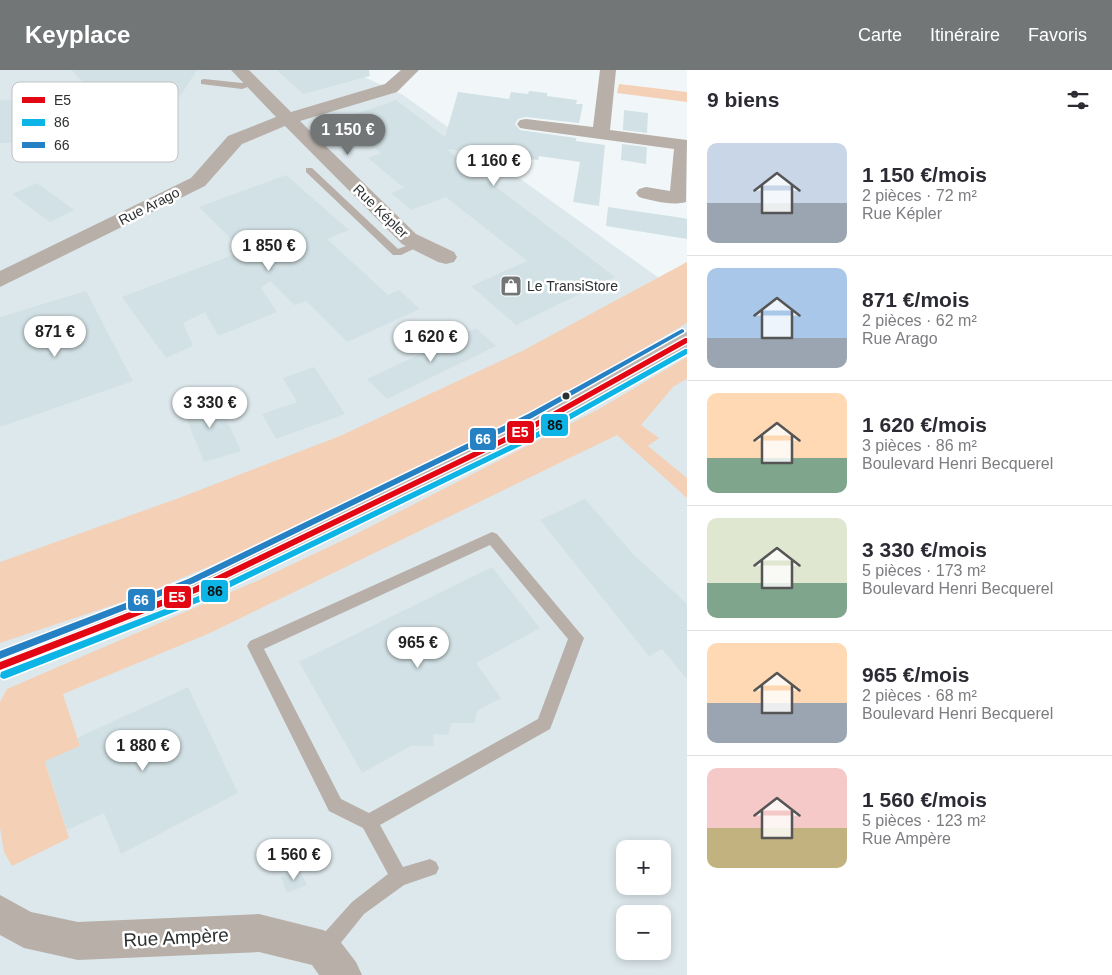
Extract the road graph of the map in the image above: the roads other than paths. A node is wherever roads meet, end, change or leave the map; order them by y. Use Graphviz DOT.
graph roads {
  1 [pos="411,70"];
  2 [pos="608,70"];
  3 [pos="246,77"];
  4 [pos="204,82"];
  5 [pos="286,118"];
  6 [pos="526,124"];
  7 [pos="601,133"];
  8 [pos="309,170"];
  9 [pos="646,193"];
  10 [pos="419,244"];
  11 [pos="446,257"];
  12 [pos="0,280"];
  13 [pos="687,340"];
  14 [pos="0,666"];
  15 [pos="368,822"];
  16 [pos="430,868"];
  17 [pos="399,876"];
  18 [pos="0,913"];
  19 [pos="333,962"];
  1 -- 5 [label="street, Rue Arago"];
  2 -- 7 [label="street"];
  3 -- 4 [label="lane"];
  3 -- 5 [label="street, Rue Képler"];
  5 -- 10 [label="street, Rue Képler"];
  5 -- 12 [label="street, Rue Arago"];
  6 -- 7 [label="street"];
  7 -- 9 [label="street"];
  8 -- 10 [label="lane"];
  10 -- 11 [label="street, Rue Képler"];
  13 -- 14 [label="main road"];
  15 -- 15 [label="lane"];
  15 -- 17 [label="lane"];
  16 -- 17 [label="lane"];
  17 -- 19 [label="lane"];
  18 -- 19 [label="street, Rue Ampère"];
}
